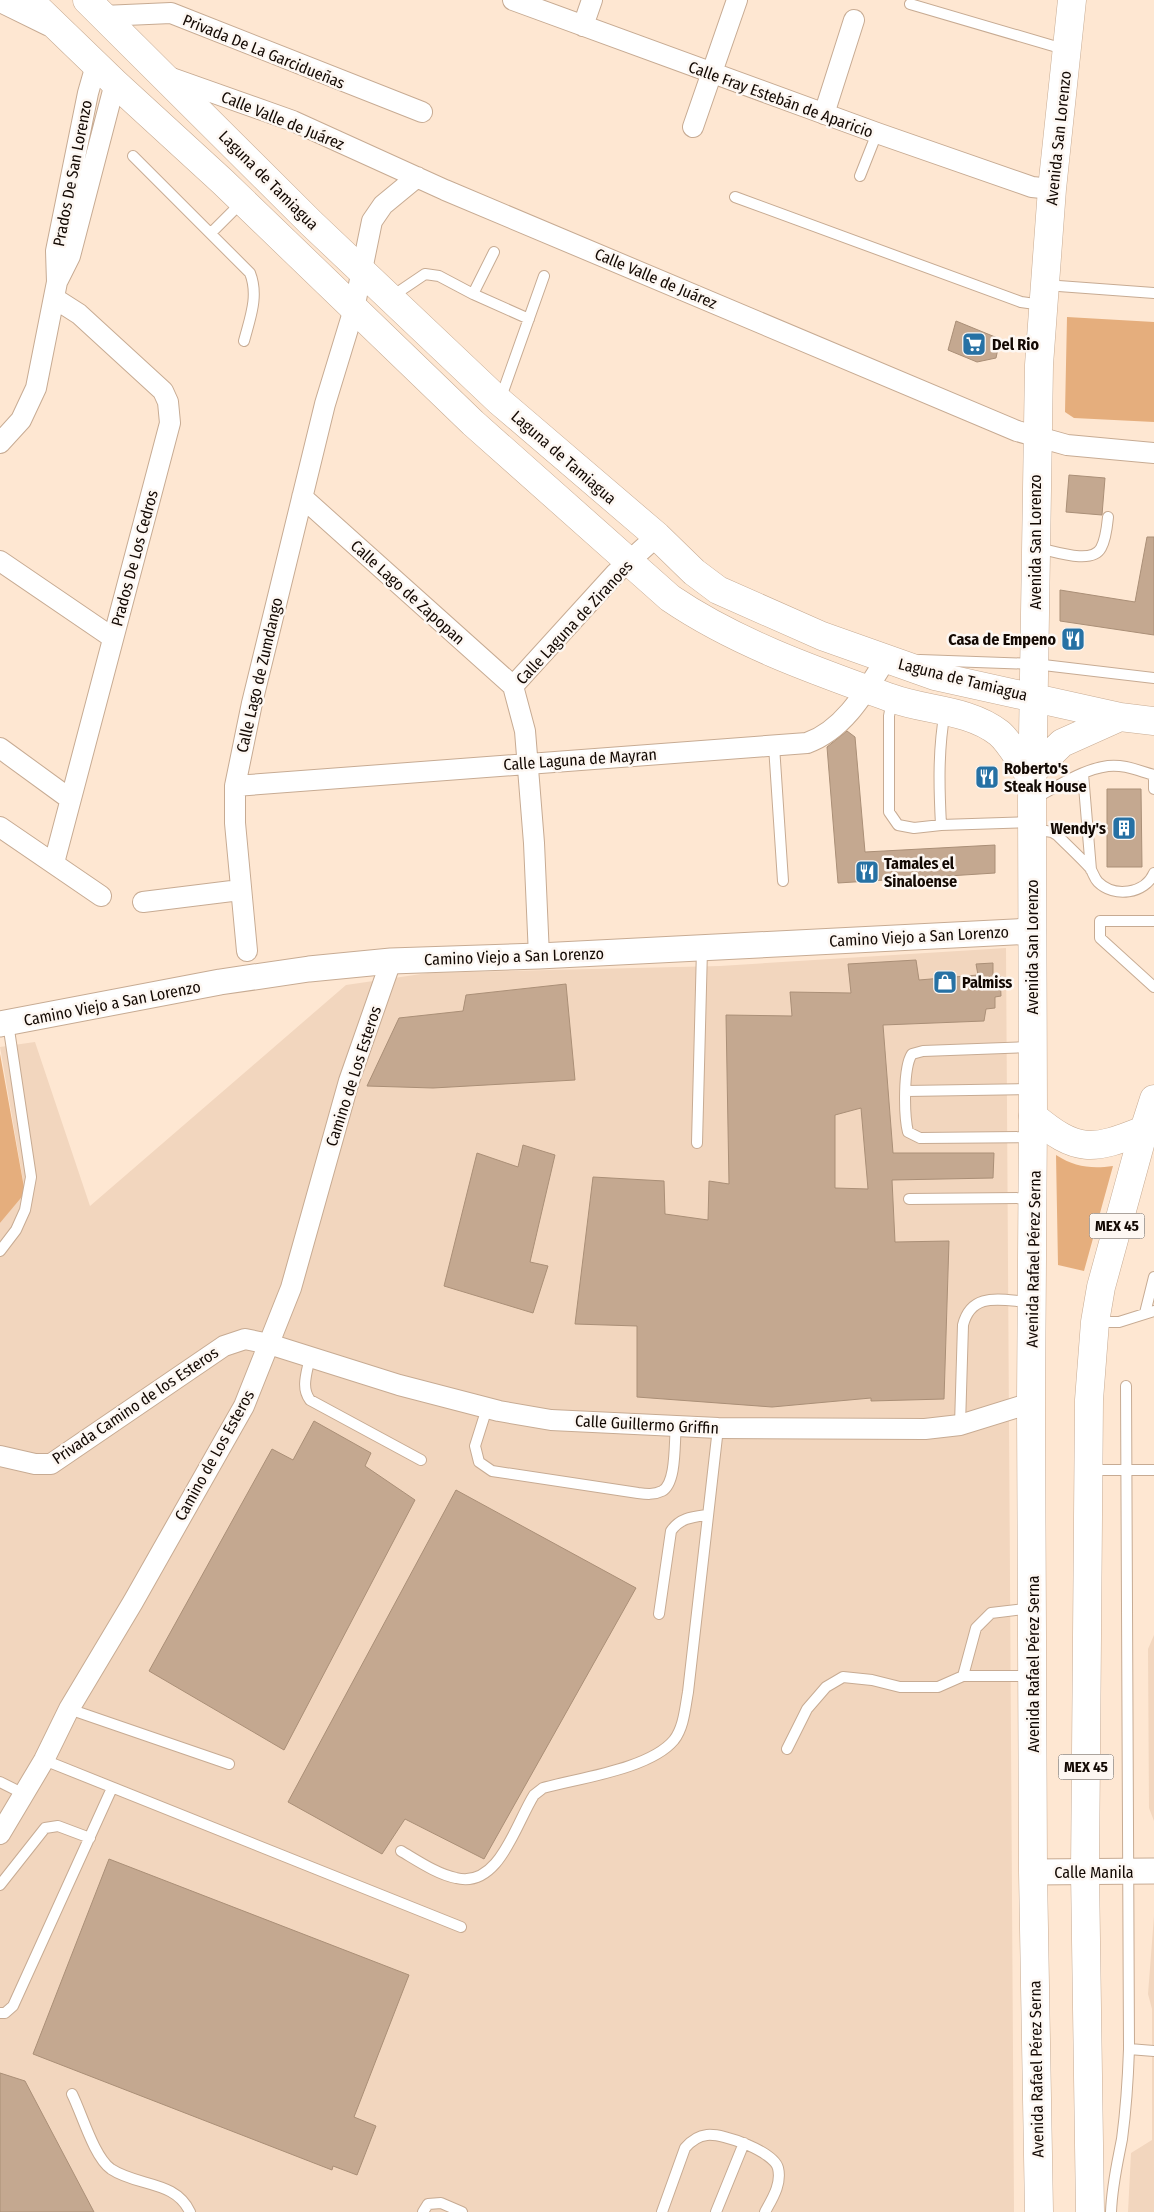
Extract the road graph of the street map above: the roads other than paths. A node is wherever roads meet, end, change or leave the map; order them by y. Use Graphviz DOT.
graph roads {
  1 [pos="2,0"];
  2 [pos="29,0"];
  3 [pos="513,0"];
  4 [pos="592,0"];
  5 [pos="737,0"];
  6 [pos="1072,0"];
  7 [pos="910,4"];
  8 [pos="95,8"];
  9 [pos="854,20"];
  10 [pos="584,26"];
  11 [pos="56,27"];
  12 [pos="1068,51"];
  13 [pos="105,74"];
  14 [pos="713,74"];
  15 [pos="164,75"];
  16 [pos="422,112"];
  17 [pos="824,114"];
  18 [pos="693,127"];
  19 [pos="877,134"];
  20 [pos="133,156"];
  21 [pos="860,176"];
  22 [pos="417,177"];
  23 [pos="1052,189"];
  24 [pos="735,197"];
  25 [pos="242,201"];
  26 [pos="211,233"];
  27 [pos="494,252"];
  28 [pos="361,270"];
  29 [pos="544,276"];
  30 [pos="56,290"];
  31 [pos="1154,293"];
  32 [pos="473,294"];
  33 [pos="1043,295"];
  34 [pos="390,298"];
  35 [pos="354,309"];
  36 [pos="529,319"];
  37 [pos="244,341"];
  38 [pos="499,401"];
  39 [pos="1037,439"];
  40 [pos="0,443"];
  41 [pos="1154,453"];
  42 [pos="302,498"];
  43 [pos="1108,517"];
  44 [pos="657,536"];
  45 [pos="1035,547"];
  46 [pos="0,561"];
  47 [pos="628,562"];
  48 [pos="112,638"];
  49 [pos="886,659"];
  50 [pos="1035,664"];
  51 [pos="1154,678"];
  52 [pos="513,686"];
  53 [pos="868,689"];
  54 [pos="1034,698"];
  55 [pos="893,699"];
  56 [pos="945,711"];
  57 [pos="1120,717"];
  58 [pos="1154,722"];
  59 [pos="774,746"];
  60 [pos="0,748"];
  61 [pos="527,763"];
  62 [pos="1083,774"];
  63 [pos="1154,775"];
  64 [pos="235,786"];
  65 [pos="1154,789"];
  66 [pos="70,799"];
  67 [pos="1032,800"];
  68 [pos="940,825"];
  69 [pos="0,827"];
  70 [pos="54,863"];
  71 [pos="1091,870"];
  72 [pos="1154,873"];
  73 [pos="783,881"];
  74 [pos="240,890"];
  75 [pos="102,896"];
  76 [pos="143,902"];
  77 [pos="1154,921"];
  78 [pos="1033,931"];
  79 [pos="702,948"];
  80 [pos="247,951"];
  81 [pos="539,956"];
  82 [pos="391,961"];
  83 [pos="1154,987"];
  84 [pos="4,1023"];
  85 [pos="1031,1048"];
  86 [pos="906,1091"];
  87 [pos="1154,1099"];
  88 [pos="1033,1114"];
  89 [pos="1144,1130"];
  90 [pos="697,1143"];
  91 [pos="1033,1198"];
  92 [pos="909,1199"];
  93 [pos="0,1251"];
  94 [pos="1154,1277"];
  95 [pos="1032,1302"];
  96 [pos="1149,1312"];
  97 [pos="1095,1322"];
  98 [pos="269,1344"];
  99 [pos="310,1356"];
  100 [pos="1126,1386"];
  101 [pos="1031,1403"];
  102 [pos="487,1408"];
  103 [pos="676,1425"];
  104 [pos="960,1425"];
  105 [pos="718,1428"];
  106 [pos="0,1456"];
  107 [pos="421,1460"];
  108 [pos="1088,1470"];
  109 [pos="1126,1470"];
  110 [pos="1154,1470"];
  111 [pos="707,1515"];
  112 [pos="1033,1608"];
  113 [pos="659,1614"];
  114 [pos="963,1676"];
  115 [pos="1033,1676"];
  116 [pos="69,1709"];
  117 [pos="787,1749"];
  118 [pos="44,1760"];
  119 [pos="229,1764"];
  120 [pos="0,1782"];
  121 [pos="112,1788"];
  122 [pos="24,1794"];
  123 [pos="0,1834"];
  124 [pos="90,1838"];
  125 [pos="401,1851"];
  126 [pos="1033,1872"];
  127 [pos="1085,1872"];
  128 [pos="1128,1872"];
  129 [pos="1154,1872"];
  130 [pos="0,1886"];
  131 [pos="461,1927"];
  132 [pos="0,2013"];
  133 [pos="1129,2050"];
  134 [pos="1154,2051"];
  135 [pos="72,2094"];
  136 [pos="744,2143"];
  137 [pos="190,2212"];
  138 [pos="423,2212"];
  139 [pos="462,2212"];
  140 [pos="662,2212"];
  141 [pos="716,2212"];
  142 [pos="765,2212"];
  143 [pos="1039,2212"];
  144 [pos="1090,2212"];
  145 [pos="1111,2212"];
  1 -- 11 [label="street"];
  2 -- 11 [label="main road, Laguna de Tamiagua"];
  3 -- 10 [label="street, Calle Fray Estebán de Aparicio"];
  4 -- 10 [label="street"];
  5 -- 14 [label="street"];
  6 -- 12 [label="main road, Avenida San Lorenzo"];
  7 -- 12 [label="lane"];
  8 -- 15 [label="main road, Laguna de Tamiagua"];
  8 -- 16 [label="street, Privada De La Garcidueñas"];
  9 -- 17 [label="street"];
  10 -- 14 [label="street, Calle Fray Estebán de Aparicio"];
  11 -- 13 [label="main road, Laguna de Tamiagua"];
  12 -- 23 [label="main road, Avenida San Lorenzo"];
  13 -- 25 [label="main road, Laguna de Tamiagua"];
  13 -- 30 [label="street, Prados De San Lorenzo"];
  14 -- 17 [label="street, Calle Fray Estebán de Aparicio"];
  14 -- 18 [label="street"];
  15 -- 22 [label="street, Calle Valle de Juárez"];
  15 -- 28 [label="main road, Laguna de Tamiagua"];
  17 -- 19 [label="street, Calle Fray Estebán de Aparicio"];
  19 -- 21 [label="lane"];
  19 -- 23 [label="street, Calle Fray Estebán de Aparicio"];
  20 -- 26 [label="lane"];
  22 -- 28 [label="street, Calle Lago de Zumdango"];
  22 -- 39 [label="street, Calle Valle de Juárez"];
  23 -- 33 [label="main road, Avenida San Lorenzo"];
  24 -- 33 [label="lane"];
  25 -- 26 [label="lane"];
  25 -- 35 [label="main road, Laguna de Tamiagua"];
  26 -- 37 [label="lane"];
  27 -- 32 [label="lane"];
  28 -- 34 [label="main road, Laguna de Tamiagua"];
  28 -- 35 [label="street, Calle Lago de Zumdango"];
  29 -- 36 [label="lane"];
  30 -- 40 [label="street, Prados De San Lorenzo"];
  30 -- 48 [label="street, Prados De Los Cedros"];
  31 -- 33 [label="lane"];
  32 -- 34 [label="lane"];
  32 -- 36 [label="lane"];
  33 -- 39 [label="main road, Avenida San Lorenzo"];
  34 -- 38 [label="main road, Laguna de Tamiagua"];
  35 -- 42 [label="street, Calle Lago de Zumdango"];
  35 -- 47 [label="main road, Laguna de Tamiagua"];
  36 -- 38 [label="lane"];
  38 -- 44 [label="main road, Laguna de Tamiagua"];
  39 -- 41 [label="street, Calle Valle de Juárez"];
  39 -- 45 [label="main road, Avenida San Lorenzo"];
  42 -- 52 [label="street, Calle Lago de Zapopan"];
  42 -- 64 [label="street, Calle Lago de Zumdango"];
  43 -- 45 [label="lane"];
  44 -- 47 [label="street, Calle Laguna de Ziranoes"];
  44 -- 49 [label="main road, Laguna de Tamiagua"];
  45 -- 50 [label="main road, Avenida San Lorenzo"];
  46 -- 48 [label="street"];
  47 -- 52 [label="street, Calle Laguna de Ziranoes"];
  47 -- 53 [label="main road, Laguna de Tamiagua"];
  48 -- 66 [label="street, Prados De Los Cedros"];
  49 -- 50 [label="lane"];
  49 -- 53 [label="street, Calle Laguna de Mayran"];
  49 -- 54 [label="main road, Laguna de Tamiagua"];
  50 -- 51 [label="lane"];
  50 -- 54 [label="main road, Avenida San Lorenzo"];
  52 -- 61 [label="street, Calle Laguna de Ziranoes"];
  53 -- 55 [label="main road, Laguna de Tamiagua"];
  53 -- 59 [label="street, Calle Laguna de Mayran"];
  54 -- 57 [label="main road, Laguna de Tamiagua"];
  54 -- 67 [label="main road, Avenida San Lorenzo"];
  55 -- 56 [label="main road, Laguna de Tamiagua"];
  55 -- 68 [label="lane"];
  56 -- 67 [label="main road, Laguna de Tamiagua"];
  56 -- 68 [label="lane"];
  57 -- 58 [label="main road, Laguna de Tamiagua"];
  57 -- 67 [label="main road"];
  59 -- 61 [label="street, Calle Laguna de Mayran"];
  59 -- 73 [label="lane"];
  60 -- 66 [label="street"];
  61 -- 64 [label="street, Calle Laguna de Mayran"];
  61 -- 81 [label="street, Calle Laguna de Ziranoes"];
  62 -- 63 [label="lane"];
  62 -- 67 [label="lane"];
  62 -- 71 [label="lane"];
  63 -- 65 [label="lane"];
  64 -- 74 [label="street, Calle Lago de Zumdango"];
  66 -- 70 [label="street, Prados De Los Cedros"];
  67 -- 68 [label="lane"];
  67 -- 71 [label="lane"];
  67 -- 78 [label="main road, Avenida San Lorenzo"];
  69 -- 70 [label="street"];
  70 -- 75 [label="street"];
  71 -- 72 [label="lane"];
  74 -- 76 [label="street"];
  74 -- 80 [label="street, Calle Lago de Zumdango"];
  77 -- 83 [label="lane"];
  78 -- 79 [label="street, Camino Viejo a San Lorenzo"];
  78 -- 85 [label="main road, Avenida San Lorenzo"];
  79 -- 81 [label="street, Camino Viejo a San Lorenzo"];
  79 -- 90 [label="lane"];
  81 -- 82 [label="street, Camino Viejo a San Lorenzo"];
  82 -- 84 [label="street, Camino Viejo a San Lorenzo"];
  82 -- 98 [label="street, Camino de Los Esteros"];
  84 -- 93 [label="lane"];
  85 -- 86 [label="lane"];
  85 -- 88 [label="main road, Avenida San Lorenzo"];
  86 -- 88 [label="lane"];
  86 -- 88 [label="lane"];
  87 -- 89 [label="main road, MEX 45"];
  88 -- 89 [label="main road"];
  88 -- 91 [label="main road, Avenida Rafael Pérez Serna"];
  89 -- 97 [label="main road, MEX 45"];
  91 -- 92 [label="lane"];
  91 -- 95 [label="main road, Avenida Rafael Pérez Serna"];
  94 -- 96 [label="lane"];
  95 -- 101 [label="main road, Avenida Rafael Pérez Serna"];
  95 -- 104 [label="lane"];
  96 -- 97 [label="lane"];
  97 -- 108 [label="main road, MEX 45"];
  98 -- 99 [label="street, Calle Guillermo Griffin"];
  98 -- 106 [label="street, Privada Camino de los Esteros"];
  98 -- 116 [label="street, Camino de Los Esteros"];
  99 -- 102 [label="street, Calle Guillermo Griffin"];
  99 -- 107 [label="lane"];
  100 -- 109 [label="lane"];
  101 -- 104 [label="street, Calle Guillermo Griffin"];
  101 -- 112 [label="main road, Avenida Rafael Pérez Serna"];
  102 -- 103 [label="street, Calle Guillermo Griffin"];
  102 -- 103 [label="lane"];
  103 -- 105 [label="street, Calle Guillermo Griffin"];
  104 -- 105 [label="street, Calle Guillermo Griffin"];
  105 -- 111 [label="lane"];
  108 -- 109 [label="lane"];
  108 -- 127 [label="main road, MEX 45"];
  109 -- 110 [label="lane"];
  109 -- 128 [label="lane"];
  111 -- 113 [label="lane"];
  111 -- 125 [label="lane"];
  112 -- 114 [label="lane"];
  112 -- 115 [label="main road, Avenida Rafael Pérez Serna"];
  114 -- 115 [label="lane"];
  114 -- 117 [label="lane"];
  115 -- 126 [label="main road, Avenida Rafael Pérez Serna"];
  116 -- 118 [label="street, Camino de Los Esteros"];
  116 -- 119 [label="lane"];
  118 -- 121 [label="lane"];
  118 -- 122 [label="street, Camino de Los Esteros"];
  120 -- 122 [label="lane"];
  121 -- 124 [label="lane"];
  121 -- 131 [label="lane"];
  122 -- 123 [label="street, Camino de Los Esteros"];
  124 -- 130 [label="lane"];
  124 -- 132 [label="lane"];
  126 -- 127 [label="street, Calle Manila"];
  126 -- 143 [label="main road, Avenida Rafael Pérez Serna"];
  127 -- 128 [label="street, Calle Manila"];
  127 -- 144 [label="main road, MEX 45"];
  128 -- 129 [label="street, Calle Manila"];
  128 -- 133 [label="lane"];
  133 -- 134 [label="lane"];
  133 -- 145 [label="lane"];
  135 -- 137 [label="lane"];
  136 -- 140 [label="lane"];
  136 -- 141 [label="lane"];
  136 -- 142 [label="lane"];
  138 -- 139 [label="lane"];
}
